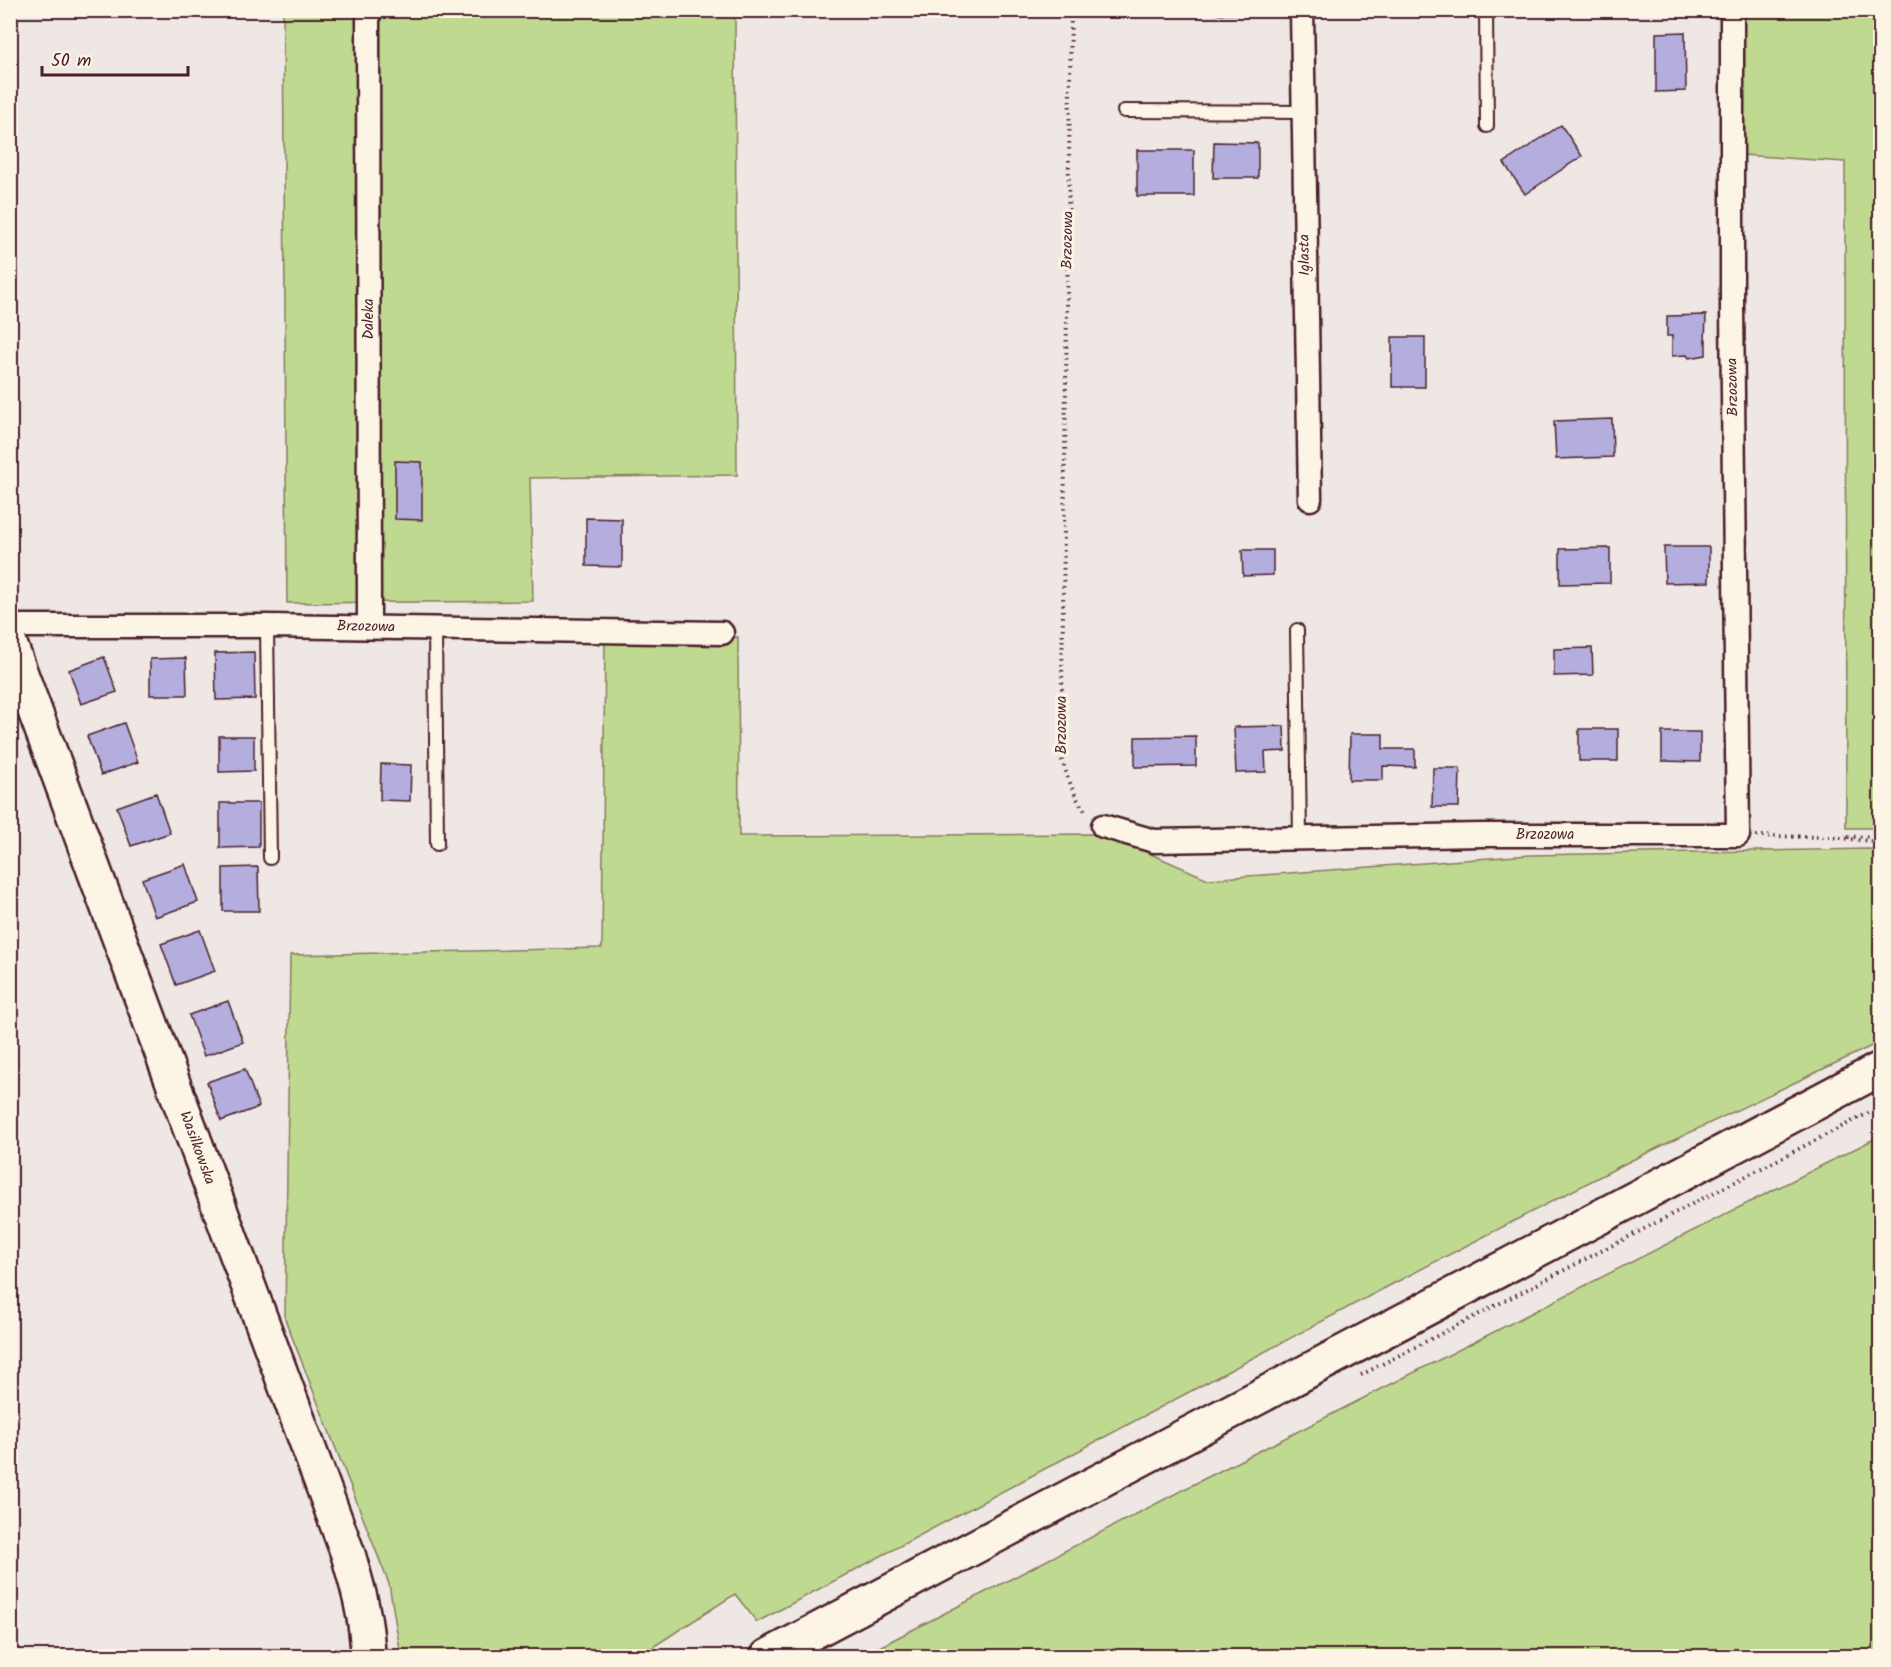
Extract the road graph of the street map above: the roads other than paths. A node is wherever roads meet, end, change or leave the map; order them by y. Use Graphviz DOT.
graph roads {
  1 [pos="368,10"];
  2 [pos="1302,10"];
  3 [pos="1486,10"];
  4 [pos="1732,10"];
  5 [pos="1124,111"];
  6 [pos="1302,112"];
  7 [pos="1487,126"];
  8 [pos="1310,499"];
  9 [pos="10,626"];
  10 [pos="267,626"];
  11 [pos="369,627"];
  12 [pos="435,628"];
  13 [pos="1297,630"];
  14 [pos="722,633"];
  15 [pos="10,644"];
  16 [pos="1103,826"];
  17 [pos="1300,838"];
  18 [pos="437,844"];
  19 [pos="270,858"];
  20 [pos="1881,1069"];
  21 [pos="368,1656"];
  22 [pos="768,1656"];
  1 -- 11 [label="street, Daleka"];
  2 -- 6 [label="street, Iglasta"];
  3 -- 7 [label="lane"];
  4 -- 17 [label="street, Brzozowa"];
  5 -- 6 [label="lane"];
  6 -- 8 [label="street, Iglasta"];
  9 -- 10 [label="street, Brzozowa"];
  10 -- 11 [label="street, Brzozowa"];
  10 -- 19 [label="lane"];
  11 -- 12 [label="street, Brzozowa"];
  12 -- 14 [label="street, Brzozowa"];
  12 -- 18 [label="lane"];
  13 -- 17 [label="lane"];
  15 -- 21 [label="main road, Wasilkowska"];
  16 -- 17 [label="street, Brzozowa"];
  20 -- 22 [label="main road"];
}
